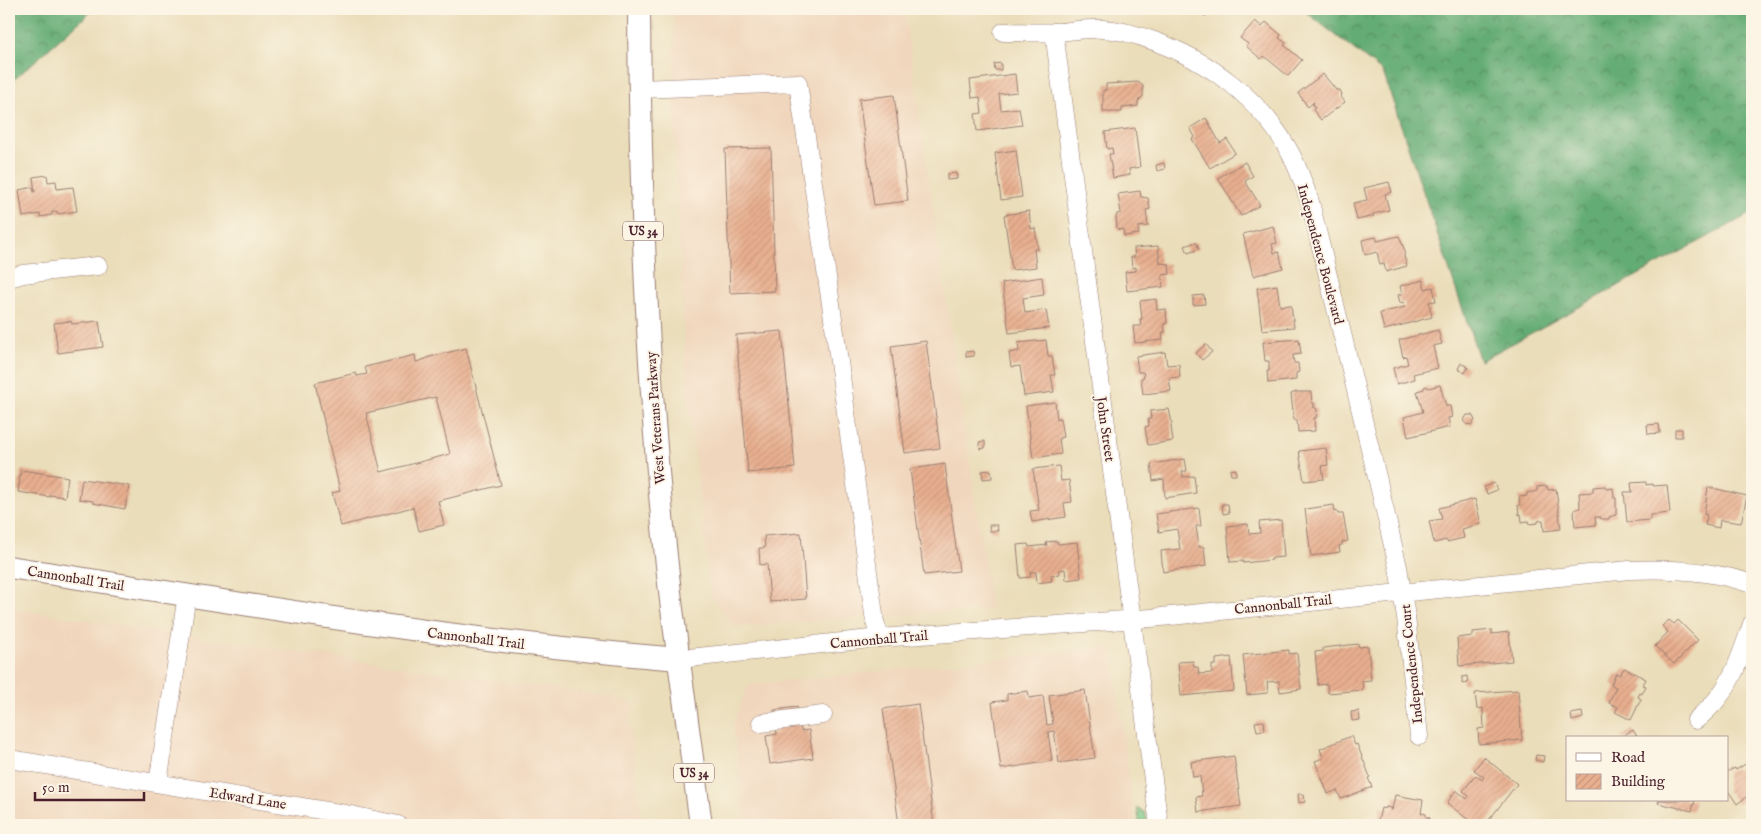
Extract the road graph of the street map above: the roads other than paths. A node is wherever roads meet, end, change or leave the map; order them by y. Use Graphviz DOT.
graph roads {
  1 [pos="639,9"];
  2 [pos="1003,32"];
  3 [pos="1054,32"];
  4 [pos="639,90"];
  5 [pos="98,266"];
  6 [pos="9,278"];
  7 [pos="9,567"];
  8 [pos="1752,584"];
  9 [pos="1403,592"];
  10 [pos="187,595"];
  11 [pos="1131,620"];
  12 [pos="1752,624"];
  13 [pos="880,638"];
  14 [pos="679,659"];
  15 [pos="823,715"];
  16 [pos="1696,720"];
  17 [pos="761,723"];
  18 [pos="1419,736"];
  19 [pos="9,759"];
  20 [pos="158,784"];
  21 [pos="398,825"];
  22 [pos="701,825"];
  23 [pos="1159,825"];
  1 -- 4 [label="main road, West Veterans Parkway / US 34"];
  2 -- 3 [label="street, Independence Boulevard"];
  3 -- 9 [label="street, Independence Boulevard"];
  3 -- 11 [label="street, John Street"];
  4 -- 13 [label="street"];
  4 -- 14 [label="main road, West Veterans Parkway / US 34"];
  5 -- 6 [label="street"];
  7 -- 10 [label="main road, Cannonball Trail"];
  8 -- 9 [label="street, Cannonball Trail"];
  9 -- 11 [label="street, Cannonball Trail"];
  9 -- 18 [label="street, Independence Court"];
  10 -- 14 [label="main road, Cannonball Trail"];
  10 -- 20 [label="street"];
  11 -- 13 [label="street, Cannonball Trail"];
  11 -- 23 [label="street, John Street"];
  12 -- 16 [label="street"];
  13 -- 14 [label="street, Cannonball Trail"];
  14 -- 22 [label="main road, West Veterans Parkway / US 34"];
  15 -- 17 [label="street"];
  19 -- 20 [label="street, Edward Lane"];
  20 -- 21 [label="street, Edward Lane"];
}
